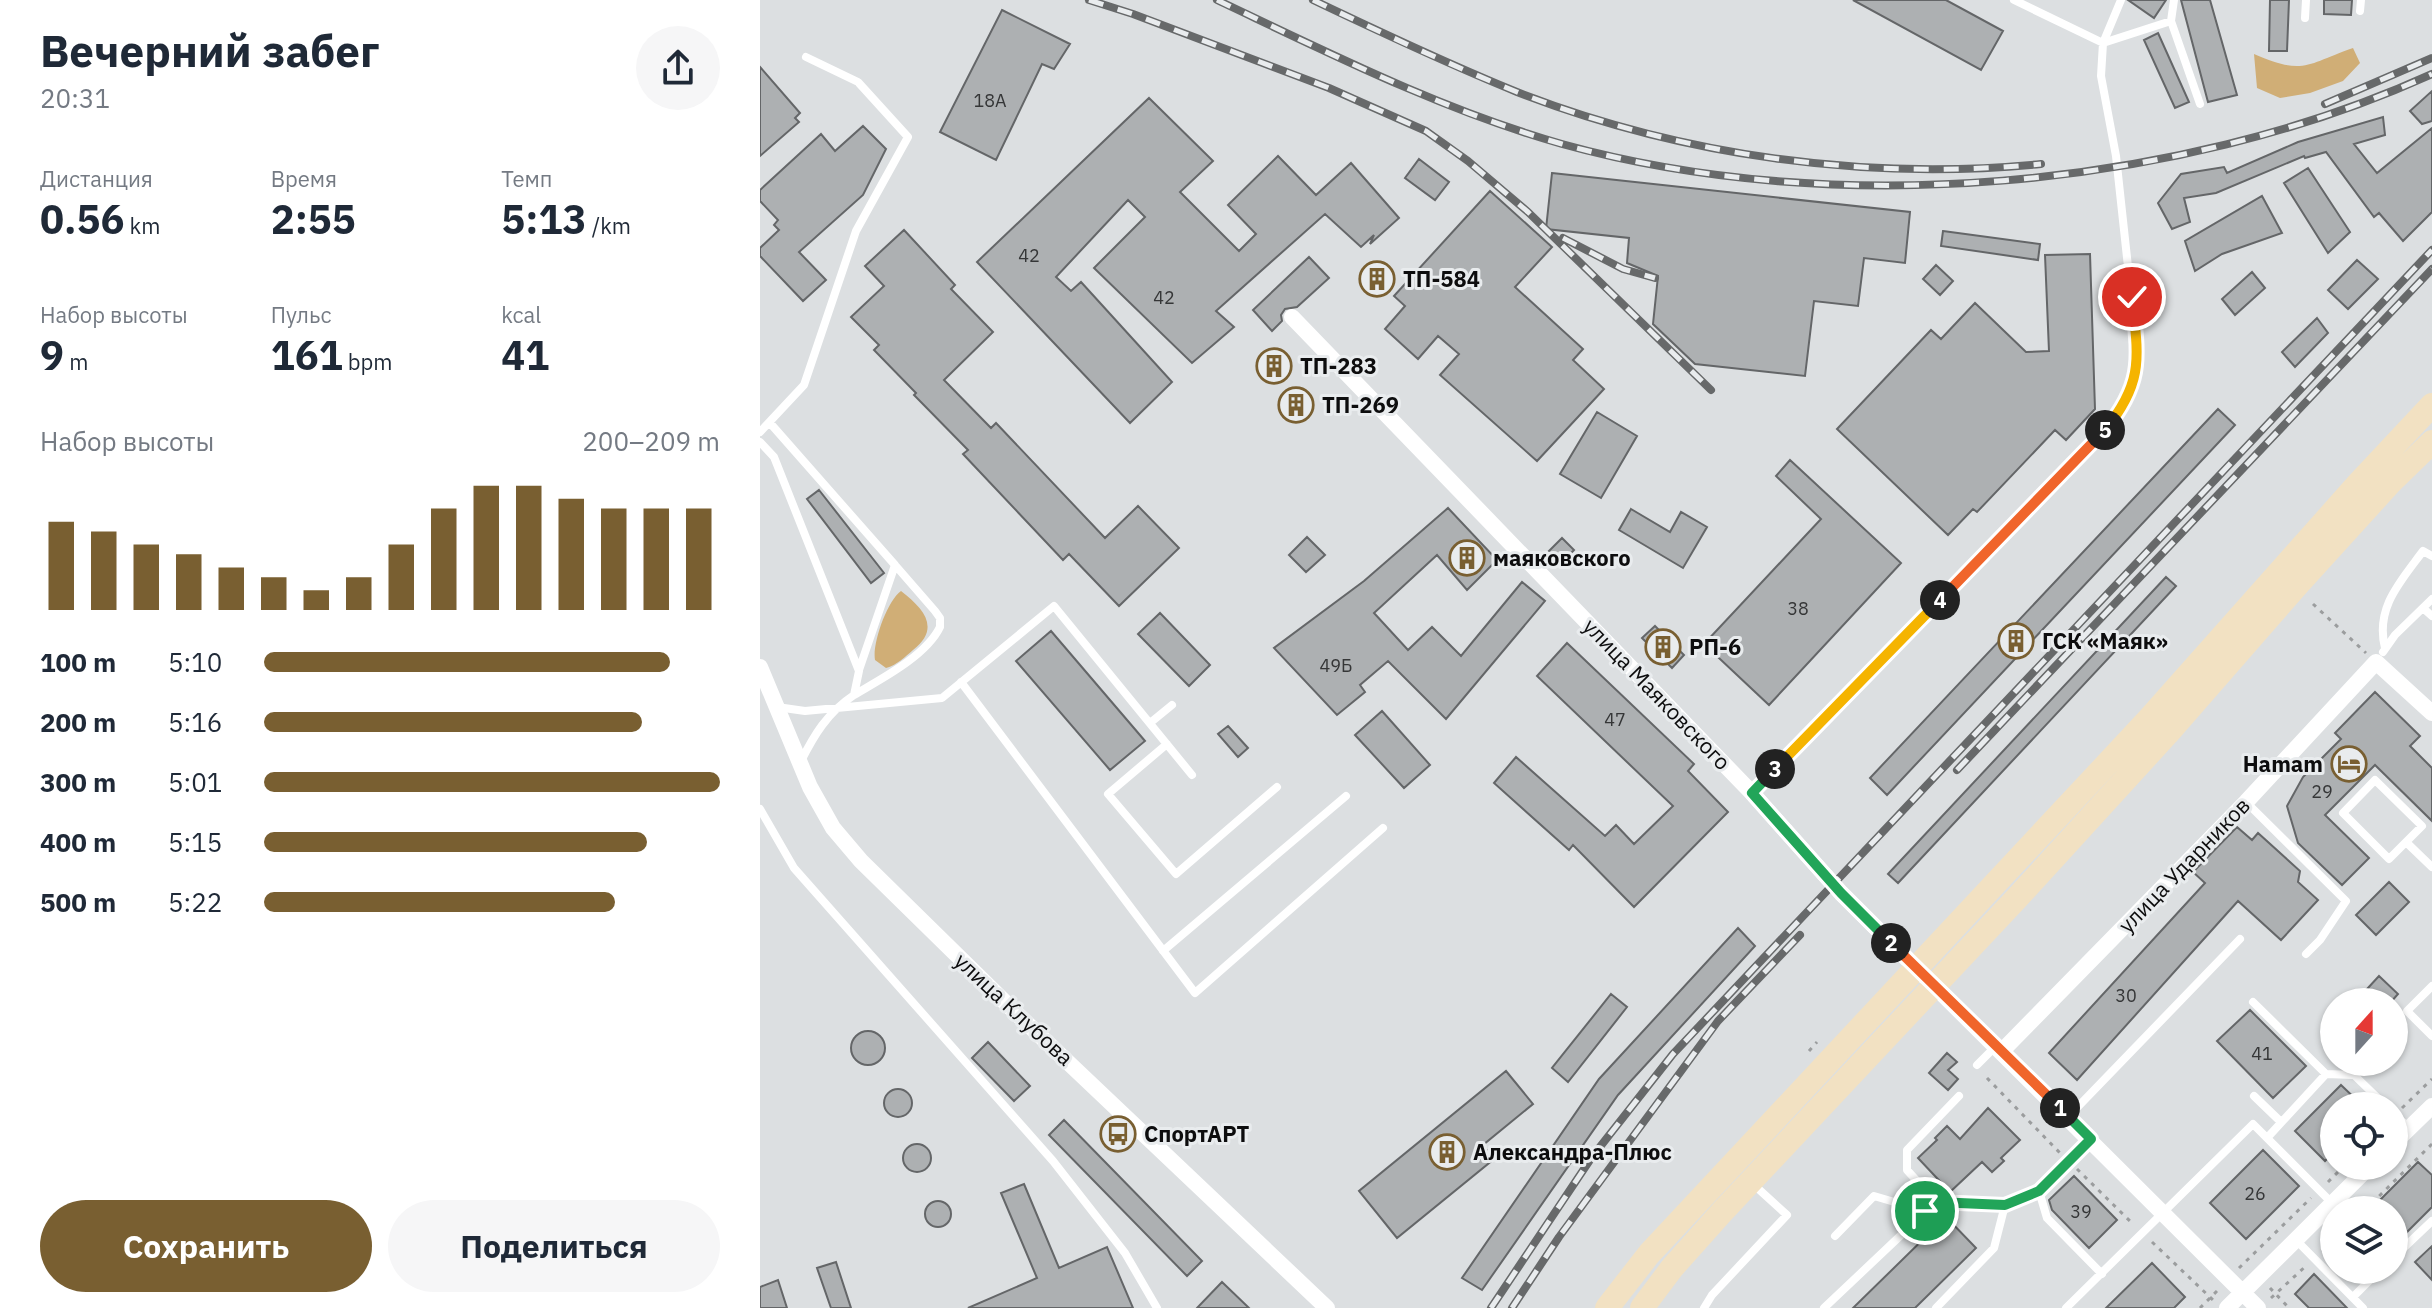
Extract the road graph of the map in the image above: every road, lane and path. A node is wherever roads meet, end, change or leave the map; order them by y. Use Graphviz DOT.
graph roads {
  1 [pos="2014,0"];
  2 [pos="2121,0"];
  3 [pos="2174,0"];
  4 [pos="2306,0"];
  5 [pos="2361,0"];
  6 [pos="2360,11"];
  7 [pos="2305,18"];
  8 [pos="2171,21"];
  9 [pos="2103,43"];
  10 [pos="806,57"];
  11 [pos="2200,104"];
  12 [pos="1292,317"];
  13 [pos="2432,405"];
  14 [pos="770,423"];
  15 [pos="760,432"];
  16 [pos="760,442"];
  17 [pos="2432,442"];
  18 [pos="2432,556"];
  19 [pos="895,565"];
  20 [pos="2432,599"];
  21 [pos="2313,604"];
  22 [pos="2423,608"];
  23 [pos="2432,616"];
  24 [pos="2380,655"];
  25 [pos="760,667"];
  26 [pos="859,671"];
  27 [pos="961,682"];
  28 [pos="854,695"];
  29 [pos="1172,705"];
  30 [pos="776,707"];
  31 [pos="834,708"];
  32 [pos="2432,713"];
  33 [pos="1150,723"];
  34 [pos="1167,744"];
  35 [pos="799,764"];
  36 [pos="1192,775"];
  37 [pos="1277,787"];
  38 [pos="1752,793"];
  39 [pos="1346,796"];
  40 [pos="2246,802"];
  41 [pos="760,809"];
  42 [pos="1383,828"];
  43 [pos="2406,842"];
  44 [pos="2432,867"];
  45 [pos="2240,939"];
  46 [pos="1163,951"];
  47 [pos="2306,954"];
  48 [pos="1926,978"];
  49 [pos="2432,986"];
  50 [pos="2253,1002"];
  51 [pos="2432,1036"];
  52 [pos="1999,1048"];
  53 [pos="1977,1065"];
  54 [pos="2320,1068"];
  55 [pos="2324,1076"];
  56 [pos="2355,1076"];
  57 [pos="1987,1078"];
  58 [pos="2432,1079"];
  59 [pos="2372,1092"];
  60 [pos="1959,1096"];
  61 [pos="2254,1096"];
  62 [pos="2408,1102"];
  63 [pos="2430,1110"];
  64 [pos="2068,1117"];
  65 [pos="2281,1122"];
  66 [pos="2409,1128"];
  67 [pos="2267,1138"];
  68 [pos="2091,1139"];
  69 [pos="2432,1144"];
  70 [pos="2068,1161"];
  71 [pos="2329,1180"];
  72 [pos="2356,1180"];
  73 [pos="1751,1182"];
  74 [pos="2319,1190"];
  75 [pos="2039,1191"];
  76 [pos="2325,1196"];
  77 [pos="2339,1196"];
  78 [pos="2379,1196"];
  79 [pos="1936,1202"];
  80 [pos="2005,1205"];
  81 [pos="1925,1211"];
  82 [pos="2164,1214"];
  83 [pos="2320,1215"];
  84 [pos="2432,1221"];
  85 [pos="2143,1234"];
  86 [pos="1835,1236"];
  87 [pos="2295,1239"];
  88 [pos="2408,1244"];
  89 [pos="2320,1255"];
  90 [pos="2315,1259"];
  91 [pos="2102,1274"];
  92 [pos="2229,1279"];
  93 [pos="2366,1284"];
  94 [pos="2243,1293"];
  95 [pos="2211,1297"];
  96 [pos="2353,1297"];
  97 [pos="2263,1304"];
  98 [pos="1157,1308"];
  99 [pos="1327,1308"];
  100 [pos="1607,1308"];
  101 [pos="1642,1308"];
  102 [pos="1704,1308"];
  103 [pos="1824,1308"];
  104 [pos="1936,1308"];
  105 [pos="2066,1308"];
  106 [pos="2200,1308"];
  107 [pos="2224,1308"];
  108 [pos="2363,1308"];
  1 -- 9 [label="lane"];
  2 -- 9 [label="lane"];
  3 -- 8 [label="lane"];
  4 -- 7 [label="lane"];
  5 -- 6 [label="lane"];
  8 -- 9 [label="lane"];
  8 -- 11 [label="lane"];
  9 -- 38 [label="lane"];
  10 -- 14 [label="lane"];
  12 -- 38 [label="street, улица Маяковского"];
  13 -- 48 [label="main road"];
  14 -- 15 [label="lane"];
  14 -- 19 [label="lane"];
  16 -- 26 [label="lane"];
  17 -- 48 [label="main road"];
  18 -- 24 [label="lane"];
  19 -- 26 [label="lane"];
  19 -- 28 [label="lane"];
  20 -- 22 [label="lane"];
  21 -- 24 [label="path"];
  22 -- 23 [label="lane"];
  22 -- 24 [label="lane"];
  24 -- 32 [label="street"];
  24 -- 40 [label="street, улица Ударников"];
  25 -- 30 [label="street, улица Клубова"];
  26 -- 28 [label="lane"];
  27 -- 31 [label="lane"];
  27 -- 33 [label="lane"];
  27 -- 46 [label="lane"];
  28 -- 31 [label="lane"];
  29 -- 33 [label="lane"];
  30 -- 31 [label="lane"];
  30 -- 35 [label="street, улица Клубова"];
  31 -- 35 [label="lane"];
  33 -- 34 [label="lane"];
  34 -- 36 [label="lane"];
  34 -- 37 [label="lane"];
  35 -- 99 [label="street, улица Клубова"];
  38 -- 48 [label="street, улица Маяковского"];
  39 -- 46 [label="lane"];
  40 -- 47 [label="lane"];
  40 -- 52 [label="street, улица Ударников"];
  41 -- 98 [label="lane"];
  42 -- 46 [label="lane"];
  43 -- 43 [label="lane"];
  43 -- 44 [label="lane"];
  45 -- 64 [label="lane"];
  48 -- 52 [label="street, улица Маяковского"];
  48 -- 73 [label="main road"];
  48 -- 100 [label="main road"];
  49 -- 51 [label="lane"];
  50 -- 54 [label="lane"];
  52 -- 53 [label="lane"];
  52 -- 64 [label="street, улица Маяковского"];
  55 -- 65 [label="lane"];
  56 -- 59 [label="lane"];
  57 -- 70 [label="path"];
  58 -- 62 [label="path"];
  60 -- 79 [label="lane"];
  61 -- 65 [label="lane"];
  63 -- 66 [label="street"];
  64 -- 68 [label="street, улица Маяковского"];
  65 -- 67 [label="lane"];
  67 -- 74 [label="lane"];
  67 -- 82 [label="lane"];
  68 -- 70 [label="lane"];
  68 -- 82 [label="street, улица Маяковского"];
  69 -- 78 [label="path"];
  70 -- 75 [label="lane"];
  70 -- 85 [label="path"];
  71 -- 74 [label="path"];
  72 -- 77 [label="street"];
  73 -- 101 [label="main road"];
  73 -- 102 [label="lane"];
  74 -- 76 [label="lane"];
  74 -- 92 [label="path"];
  75 -- 80 [label="lane"];
  75 -- 91 [label="lane"];
  79 -- 80 [label="lane"];
  79 -- 81 [label="lane"];
  80 -- 104 [label="lane"];
  81 -- 86 [label="lane"];
  81 -- 103 [label="lane"];
  82 -- 85 [label="lane"];
  82 -- 92 [label="street, улица Маяковского"];
  83 -- 87 [label="street"];
  84 -- 88 [label="lane"];
  85 -- 91 [label="lane"];
  85 -- 95 [label="path"];
  87 -- 90 [label="lane"];
  87 -- 94 [label="street"];
  89 -- 90 [label="path"];
  90 -- 96 [label="lane"];
  90 -- 97 [label="path"];
  91 -- 105 [label="lane"];
  92 -- 94 [label="street, улица Маяковского"];
  92 -- 95 [label="path"];
  93 -- 96 [label="lane"];
  94 -- 97 [label="street, улица Маяковского"];
  94 -- 107 [label="street"];
  95 -- 106 [label="path"];
  95 -- 107 [label="path"];
  96 -- 108 [label="lane"];
}
